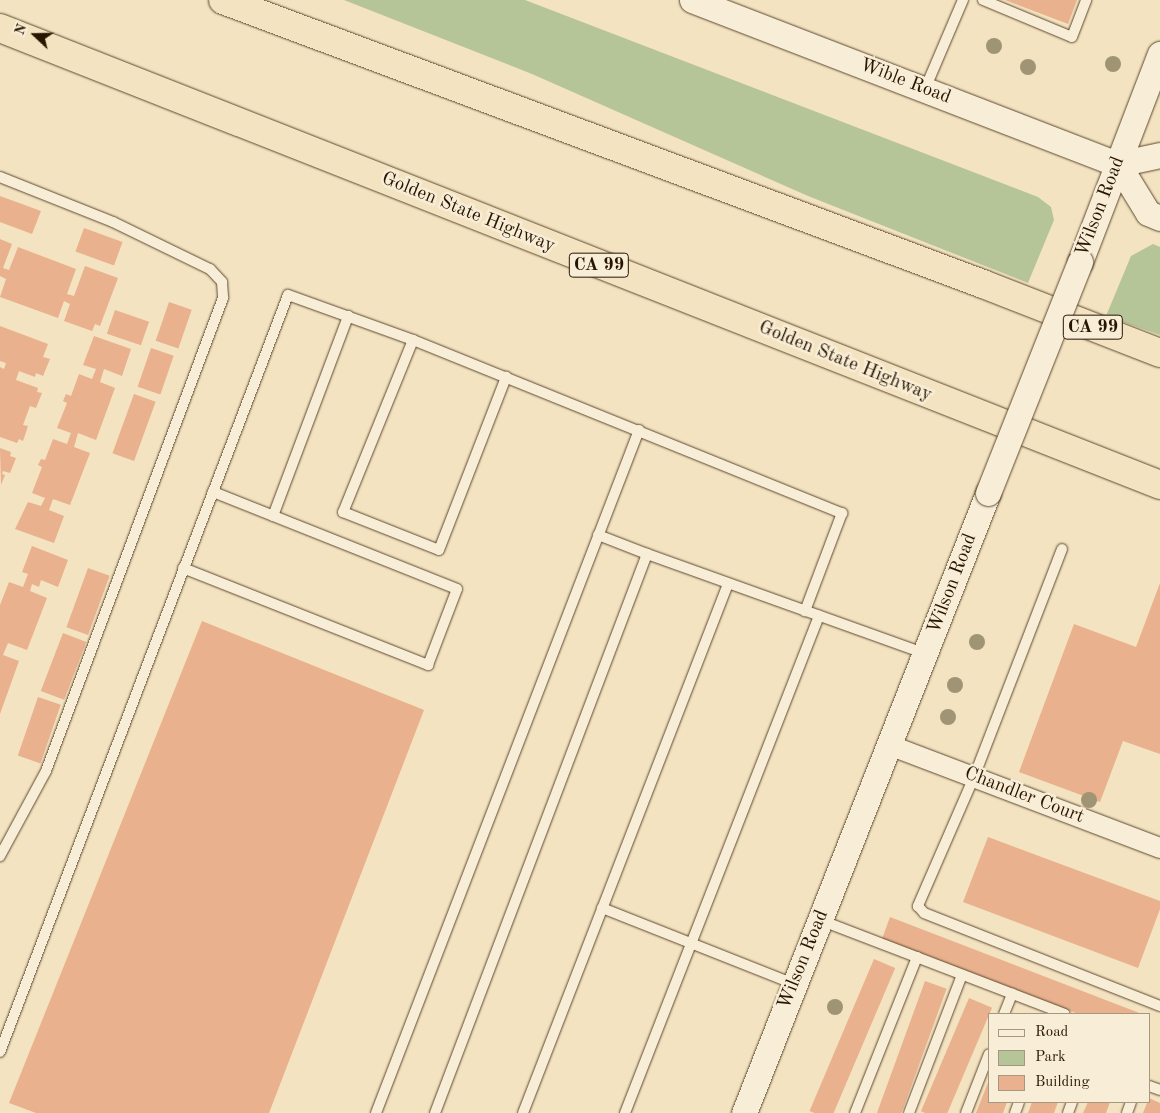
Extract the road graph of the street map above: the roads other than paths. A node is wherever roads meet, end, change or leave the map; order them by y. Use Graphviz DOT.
graph roads {
  1 [pos="223,0"];
  2 [pos="692,0"];
  3 [pos="963,0"];
  4 [pos="983,0"];
  5 [pos="1086,0"];
  6 [pos="0,28"];
  7 [pos="0,33"];
  8 [pos="38,43"];
  9 [pos="1158,66"];
  10 [pos="924,90"];
  11 [pos="1160,155"];
  12 [pos="1118,164"];
  13 [pos="0,177"];
  14 [pos="1160,218"];
  15 [pos="348,316"];
  16 [pos="413,340"];
  17 [pos="1160,353"];
  18 [pos="506,377"];
  19 [pos="639,430"];
  20 [pos="1160,486"];
  21 [pos="213,492"];
  22 [pos="272,516"];
  23 [pos="598,535"];
  24 [pos="1062,549"];
  25 [pos="648,554"];
  26 [pos="183,568"];
  27 [pos="728,584"];
  28 [pos="805,611"];
  29 [pos="819,616"];
  30 [pos="926,654"];
  31 [pos="889,745"];
  32 [pos="974,777"];
  33 [pos="1160,848"];
  34 [pos="0,856"];
  35 [pos="602,908"];
  36 [pos="820,920"];
  37 [pos="691,943"];
  38 [pos="916,957"];
  39 [pos="962,975"];
  40 [pos="794,984"];
  41 [pos="1012,994"];
  42 [pos="1160,1006"];
  43 [pos="1054,1012"];
  44 [pos="1004,1013"];
  45 [pos="0,1052"];
  46 [pos="988,1057"];
  47 [pos="376,1113"];
  48 [pos="435,1113"];
  49 [pos="523,1113"];
  50 [pos="625,1113"];
  51 [pos="744,1113"];
  52 [pos="855,1113"];
  53 [pos="909,1113"];
  54 [pos="966,1113"];
  1 -- 17 [label="highway, CA 99"];
  2 -- 10 [label="street, Wible Road"];
  3 -- 10 [label="lane"];
  4 -- 5 [label="lane"];
  6 -- 8 [label="highway, Golden State Highway / CA 99"];
  7 -- 8 [label="highway"];
  8 -- 20 [label="highway, Golden State Highway / CA 99"];
  9 -- 12 [label="street, Wilson Road"];
  10 -- 12 [label="street, Wible Road"];
  11 -- 12 [label="street"];
  12 -- 14 [label="street"];
  12 -- 30 [label="street, Wilson Road, bridge"];
  13 -- 34 [label="lane"];
  15 -- 16 [label="lane"];
  15 -- 21 [label="lane"];
  15 -- 22 [label="lane"];
  16 -- 18 [label="lane"];
  16 -- 18 [label="lane"];
  18 -- 19 [label="lane"];
  19 -- 23 [label="lane"];
  19 -- 28 [label="lane"];
  21 -- 22 [label="lane"];
  21 -- 26 [label="lane"];
  22 -- 26 [label="lane"];
  23 -- 25 [label="lane"];
  23 -- 47 [label="lane"];
  24 -- 32 [label="lane"];
  25 -- 27 [label="lane"];
  25 -- 48 [label="lane"];
  26 -- 45 [label="lane"];
  27 -- 28 [label="lane"];
  27 -- 35 [label="lane"];
  28 -- 29 [label="lane"];
  29 -- 30 [label="lane"];
  29 -- 37 [label="lane"];
  30 -- 31 [label="street, Wilson Road"];
  31 -- 32 [label="street, Chandler Court"];
  31 -- 36 [label="street, Wilson Road"];
  32 -- 33 [label="street, Chandler Court"];
  32 -- 42 [label="lane"];
  35 -- 37 [label="lane"];
  35 -- 49 [label="lane"];
  36 -- 38 [label="lane"];
  36 -- 40 [label="street, Wilson Road"];
  37 -- 40 [label="lane"];
  37 -- 50 [label="lane"];
  38 -- 39 [label="lane"];
  38 -- 52 [label="lane"];
  39 -- 41 [label="lane"];
  39 -- 53 [label="lane"];
  40 -- 51 [label="street, Wilson Road"];
  41 -- 43 [label="lane"];
  41 -- 44 [label="lane"];
  46 -- 54 [label="lane"];
}
